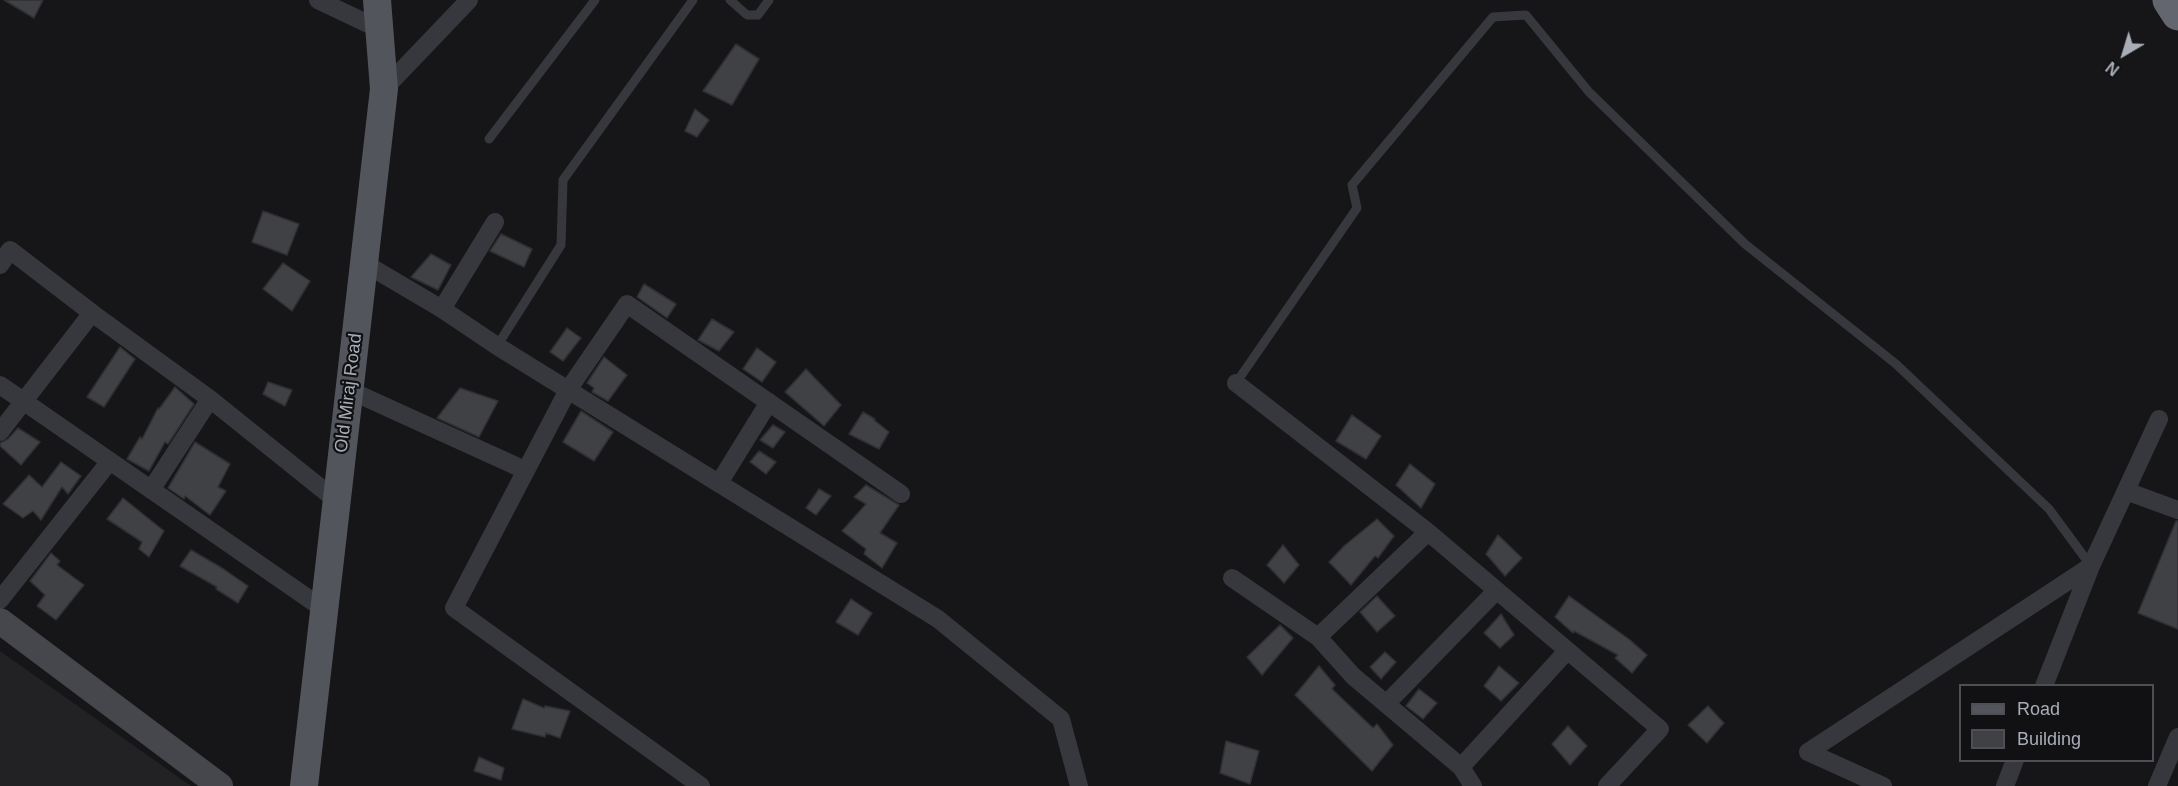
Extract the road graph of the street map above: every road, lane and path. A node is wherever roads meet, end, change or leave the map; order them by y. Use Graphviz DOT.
graph roads {
  1 [pos="318,0"];
  2 [pos="376,0"];
  3 [pos="469,0"];
  4 [pos="595,0"];
  5 [pos="693,0"];
  6 [pos="730,0"];
  7 [pos="769,0"];
  8 [pos="2169,0"];
  9 [pos="2178,14"];
  10 [pos="379,29"];
  11 [pos="384,89"];
  12 [pos="489,139"];
  13 [pos="495,222"];
  14 [pos="364,263"];
  15 [pos="0,265"];
  16 [pos="442,309"];
  17 [pos="92,313"];
  18 [pos="497,346"];
  19 [pos="1236,383"];
  20 [pos="0,385"];
  21 [pos="350,390"];
  22 [pos="568,390"];
  23 [pos="210,399"];
  24 [pos="22,401"];
  25 [pos="769,402"];
  26 [pos="2159,419"];
  27 [pos="0,432"];
  28 [pos="110,461"];
  29 [pos="516,466"];
  30 [pos="719,483"];
  31 [pos="151,490"];
  32 [pos="2126,491"];
  33 [pos="901,494"];
  34 [pos="337,501"];
  35 [pos="2178,510"];
  36 [pos="1428,532"];
  37 [pos="2091,566"];
  38 [pos="1232,578"];
  39 [pos="1496,591"];
  40 [pos="0,600"];
  41 [pos="324,610"];
  42 [pos="0,621"];
  43 [pos="1318,637"];
  44 [pos="1568,651"];
  45 [pos="2045,684"];
  46 [pos="1386,704"];
  47 [pos="2178,737"];
  48 [pos="2014,762"];
  49 [pos="1461,767"];
  50 [pos="219,786"];
  51 [pos="304,786"];
  52 [pos="701,786"];
  53 [pos="1079,786"];
  54 [pos="1473,786"];
  55 [pos="1607,786"];
  56 [pos="1883,786"];
  57 [pos="2005,786"];
  58 [pos="2157,786"];
  1 -- 10 [label="street"];
  2 -- 10 [label="main road, Old Miraj Road"];
  3 -- 11 [label="street"];
  4 -- 12 [label="lane"];
  5 -- 18 [label="lane"];
  6 -- 7 [label="lane"];
  8 -- 9 [label="highway"];
  10 -- 11 [label="main road, Old Miraj Road"];
  11 -- 14 [label="main road, Old Miraj Road"];
  13 -- 16 [label="street"];
  14 -- 16 [label="street"];
  14 -- 21 [label="main road, Old Miraj Road"];
  15 -- 17 [label="street"];
  16 -- 18 [label="street"];
  17 -- 23 [label="street"];
  17 -- 24 [label="street"];
  18 -- 22 [label="street"];
  19 -- 36 [label="street"];
  19 -- 37 [label="lane"];
  20 -- 24 [label="street"];
  21 -- 29 [label="street"];
  21 -- 34 [label="main road, Old Miraj Road"];
  22 -- 25 [label="street"];
  22 -- 30 [label="street"];
  22 -- 52 [label="street"];
  23 -- 31 [label="street"];
  23 -- 34 [label="street"];
  24 -- 27 [label="street"];
  24 -- 28 [label="street"];
  25 -- 30 [label="street"];
  25 -- 33 [label="street"];
  26 -- 32 [label="street"];
  28 -- 31 [label="street"];
  28 -- 40 [label="street"];
  30 -- 53 [label="street"];
  31 -- 41 [label="street"];
  32 -- 35 [label="street"];
  32 -- 37 [label="street"];
  34 -- 41 [label="main road, Old Miraj Road"];
  36 -- 39 [label="street"];
  36 -- 43 [label="street"];
  37 -- 45 [label="street"];
  37 -- 56 [label="street"];
  38 -- 43 [label="street"];
  39 -- 44 [label="street"];
  39 -- 46 [label="street"];
  41 -- 51 [label="main road, Old Miraj Road"];
  42 -- 50 [label="street"];
  43 -- 46 [label="street"];
  44 -- 49 [label="street"];
  44 -- 55 [label="street"];
  46 -- 49 [label="street"];
  47 -- 58 [label="street"];
  48 -- 57 [label="street"];
  49 -- 54 [label="street"];
}
